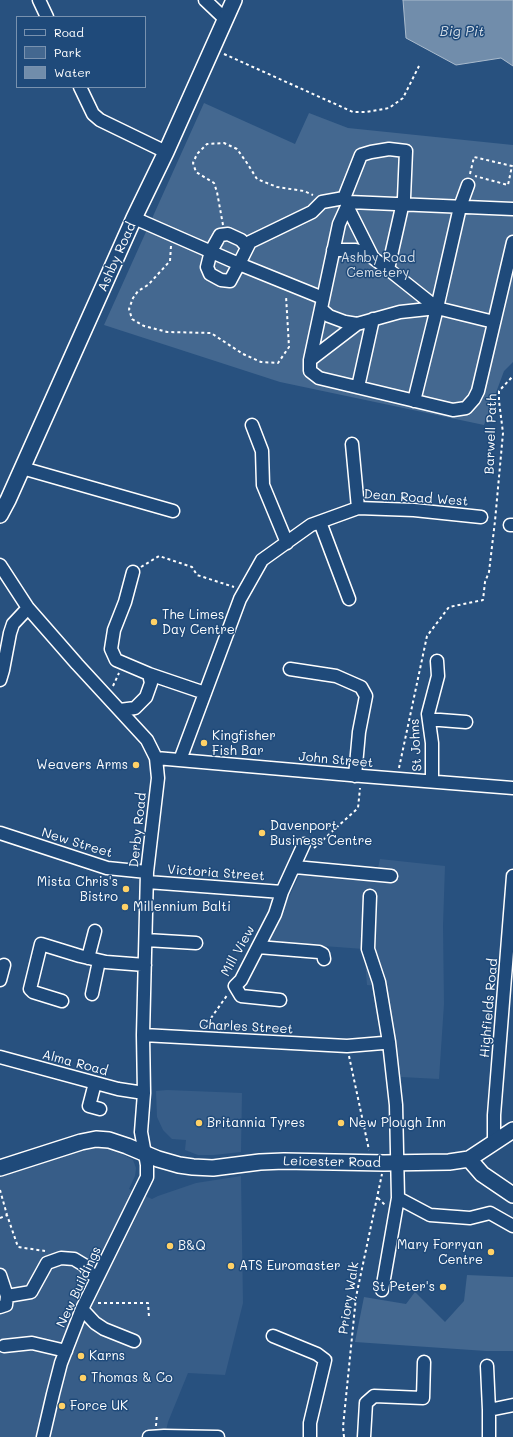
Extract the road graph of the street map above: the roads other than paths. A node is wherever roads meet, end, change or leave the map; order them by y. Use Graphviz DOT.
graph roads {
  1 [pos="39,0"];
  2 [pos="205,0"];
  3 [pos="234,0"];
  4 [pos="47,16"];
  5 [pos="225,19"];
  6 [pos="80,88"];
  7 [pos="166,152"];
  8 [pos="469,180"];
  9 [pos="347,202"];
  10 [pos="403,204"];
  11 [pos="460,207"];
  12 [pos="513,209"];
  13 [pos="134,218"];
  14 [pos="513,242"];
  15 [pos="247,247"];
  16 [pos="333,250"];
  17 [pos="211,251"];
  18 [pos="373,258"];
  19 [pos="239,264"];
  20 [pos="388,269"];
  21 [pos="322,303"];
  22 [pos="437,308"];
  23 [pos="373,319"];
  24 [pos="494,322"];
  25 [pos="357,324"];
  26 [pos="310,360"];
  27 [pos="358,387"];
  28 [pos="414,401"];
  29 [pos="252,425"];
  30 [pos="352,444"];
  31 [pos="22,468"];
  32 [pos="358,508"];
  33 [pos="173,511"];
  34 [pos="0,515"];
  35 [pos="480,517"];
  36 [pos="320,522"];
  37 [pos="287,543"];
  38 [pos="0,565"];
  39 [pos="133,572"];
  40 [pos="349,599"];
  41 [pos="28,608"];
  42 [pos="4,638"];
  43 [pos="2,660"];
  44 [pos="436,661"];
  45 [pos="290,669"];
  46 [pos="149,674"];
  47 [pos="0,680"];
  48 [pos="205,693"];
  49 [pos="120,710"];
  50 [pos="429,720"];
  51 [pos="466,722"];
  52 [pos="156,758"];
  53 [pos="180,760"];
  54 [pos="359,776"];
  55 [pos="432,781"];
  56 [pos="513,788"];
  57 [pos="0,833"];
  58 [pos="309,847"];
  59 [pos="295,867"];
  60 [pos="390,876"];
  61 [pos="513,876"];
  62 [pos="147,878"];
  63 [pos="282,892"];
  64 [pos="370,896"];
  65 [pos="96,931"];
  66 [pos="146,940"];
  67 [pos="196,942"];
  68 [pos="258,947"];
  69 [pos="93,959"];
  70 [pos="324,959"];
  71 [pos="4,965"];
  72 [pos="145,965"];
  73 [pos="0,980"];
  74 [pos="92,994"];
  75 [pos="280,1000"];
  76 [pos="62,1001"];
  77 [pos="143,1035"];
  78 [pos="383,1043"];
  79 [pos="0,1057"];
  80 [pos="95,1083"];
  81 [pos="144,1093"];
  82 [pos="100,1110"];
  83 [pos="513,1130"];
  84 [pos="494,1143"];
  85 [pos="145,1154"];
  86 [pos="469,1159"];
  87 [pos="384,1163"];
  88 [pos="0,1168"];
  89 [pos="513,1195"];
  90 [pos="398,1198"];
  91 [pos="513,1226"];
  92 [pos="0,1275"];
  93 [pos="97,1277"];
  94 [pos="382,1290"];
  95 [pos="7,1296"];
  96 [pos="83,1306"];
  97 [pos="0,1307"];
  98 [pos="273,1336"];
  99 [pos="134,1341"];
  100 [pos="4,1346"];
  101 [pos="66,1351"];
  102 [pos="424,1362"];
  103 [pos="487,1366"];
  104 [pos="513,1405"];
  105 [pos="488,1410"];
  106 [pos="43,1437"];
  107 [pos="149,1437"];
  108 [pos="218,1437"];
  109 [pos="310,1437"];
  110 [pos="364,1437"];
  111 [pos="489,1437"];
  1 -- 4 [label="street"];
  2 -- 5 [label="street"];
  3 -- 5 [label="main road, Ashby Road"];
  5 -- 7 [label="main road, Ashby Road"];
  6 -- 7 [label="street"];
  7 -- 13 [label="main road, Ashby Road"];
  8 -- 11 [label="street"];
  9 -- 10 [label="street"];
  9 -- 10 [label="street"];
  9 -- 15 [label="street"];
  9 -- 16 [label="street"];
  9 -- 18 [label="street"];
  10 -- 11 [label="street"];
  10 -- 20 [label="street"];
  11 -- 12 [label="street"];
  11 -- 22 [label="street"];
  13 -- 17 [label="street"];
  13 -- 31 [label="main road, Ashby Road"];
  14 -- 24 [label="street"];
  15 -- 17 [label="street"];
  15 -- 19 [label="street"];
  16 -- 18 [label="street"];
  16 -- 21 [label="street"];
  17 -- 19 [label="street"];
  17 -- 19 [label="street"];
  18 -- 20 [label="street"];
  19 -- 21 [label="street"];
  20 -- 22 [label="street"];
  21 -- 25 [label="street"];
  21 -- 26 [label="street"];
  22 -- 23 [label="street"];
  22 -- 24 [label="street"];
  22 -- 28 [label="street"];
  23 -- 25 [label="street"];
  23 -- 27 [label="street"];
  24 -- 28 [label="street"];
  25 -- 26 [label="street"];
  26 -- 27 [label="street"];
  27 -- 28 [label="street"];
  29 -- 37 [label="street"];
  30 -- 32 [label="street"];
  31 -- 33 [label="street"];
  31 -- 34 [label="main road, Ashby Road"];
  32 -- 35 [label="street, Dean Road West"];
  32 -- 36 [label="street, Dean Road West"];
  36 -- 37 [label="street, Dean Road West"];
  36 -- 40 [label="street"];
  37 -- 48 [label="street, Dean Road West"];
  38 -- 41 [label="street, Derby Road"];
  39 -- 46 [label="street"];
  41 -- 42 [label="street"];
  41 -- 49 [label="street, Derby Road"];
  42 -- 43 [label="street"];
  43 -- 47 [label="street"];
  44 -- 50 [label="street, St Johns"];
  45 -- 54 [label="street"];
  46 -- 48 [label="street"];
  46 -- 49 [label="street"];
  48 -- 53 [label="street, Dean Road West"];
  49 -- 52 [label="street, Derby Road"];
  50 -- 51 [label="street"];
  50 -- 55 [label="street, St Johns"];
  52 -- 53 [label="street, John Street"];
  52 -- 62 [label="street, Derby Road"];
  53 -- 54 [label="street, John Street"];
  54 -- 55 [label="street, John Street"];
  55 -- 56 [label="street, John Street"];
  57 -- 62 [label="street, New Street"];
  58 -- 59 [label="street, Mill View"];
  59 -- 60 [label="street"];
  59 -- 63 [label="street, Mill View"];
  61 -- 84 [label="street, Highfields Road"];
  62 -- 63 [label="street, Victoria Street"];
  62 -- 66 [label="street, Derby Road"];
  63 -- 68 [label="street, Mill View"];
  64 -- 87 [label="street"];
  65 -- 69 [label="street"];
  66 -- 67 [label="street"];
  66 -- 72 [label="street, Derby Road"];
  68 -- 70 [label="street"];
  68 -- 75 [label="street, Mill View"];
  69 -- 72 [label="street"];
  69 -- 74 [label="street"];
  69 -- 76 [label="street"];
  71 -- 73 [label="street"];
  72 -- 77 [label="street, Derby Road"];
  77 -- 78 [label="street, Charles Street"];
  77 -- 81 [label="street, Derby Road"];
  79 -- 80 [label="street, Alma Road"];
  80 -- 81 [label="street, Alma Road"];
  80 -- 82 [label="street"];
  81 -- 85 [label="street, Derby Road"];
  83 -- 84 [label="main road, Leicester Road"];
  84 -- 86 [label="main road, Leicester Road"];
  85 -- 87 [label="main road, Leicester Road"];
  85 -- 88 [label="main road, Leicester Road"];
  85 -- 93 [label="street, New Buildings"];
  86 -- 87 [label="main road, Leicester Road"];
  86 -- 89 [label="main road"];
  87 -- 90 [label="street"];
  90 -- 91 [label="street"];
  90 -- 94 [label="street"];
  92 -- 95 [label="street"];
  93 -- 95 [label="street"];
  93 -- 96 [label="street, New Buildings"];
  95 -- 97 [label="street"];
  96 -- 99 [label="street"];
  96 -- 101 [label="street, New Buildings"];
  98 -- 109 [label="street"];
  100 -- 101 [label="street"];
  101 -- 106 [label="street, New Buildings"];
  102 -- 110 [label="street"];
  103 -- 105 [label="street"];
  104 -- 105 [label="street"];
  105 -- 111 [label="street"];
  107 -- 108 [label="street"];
}
